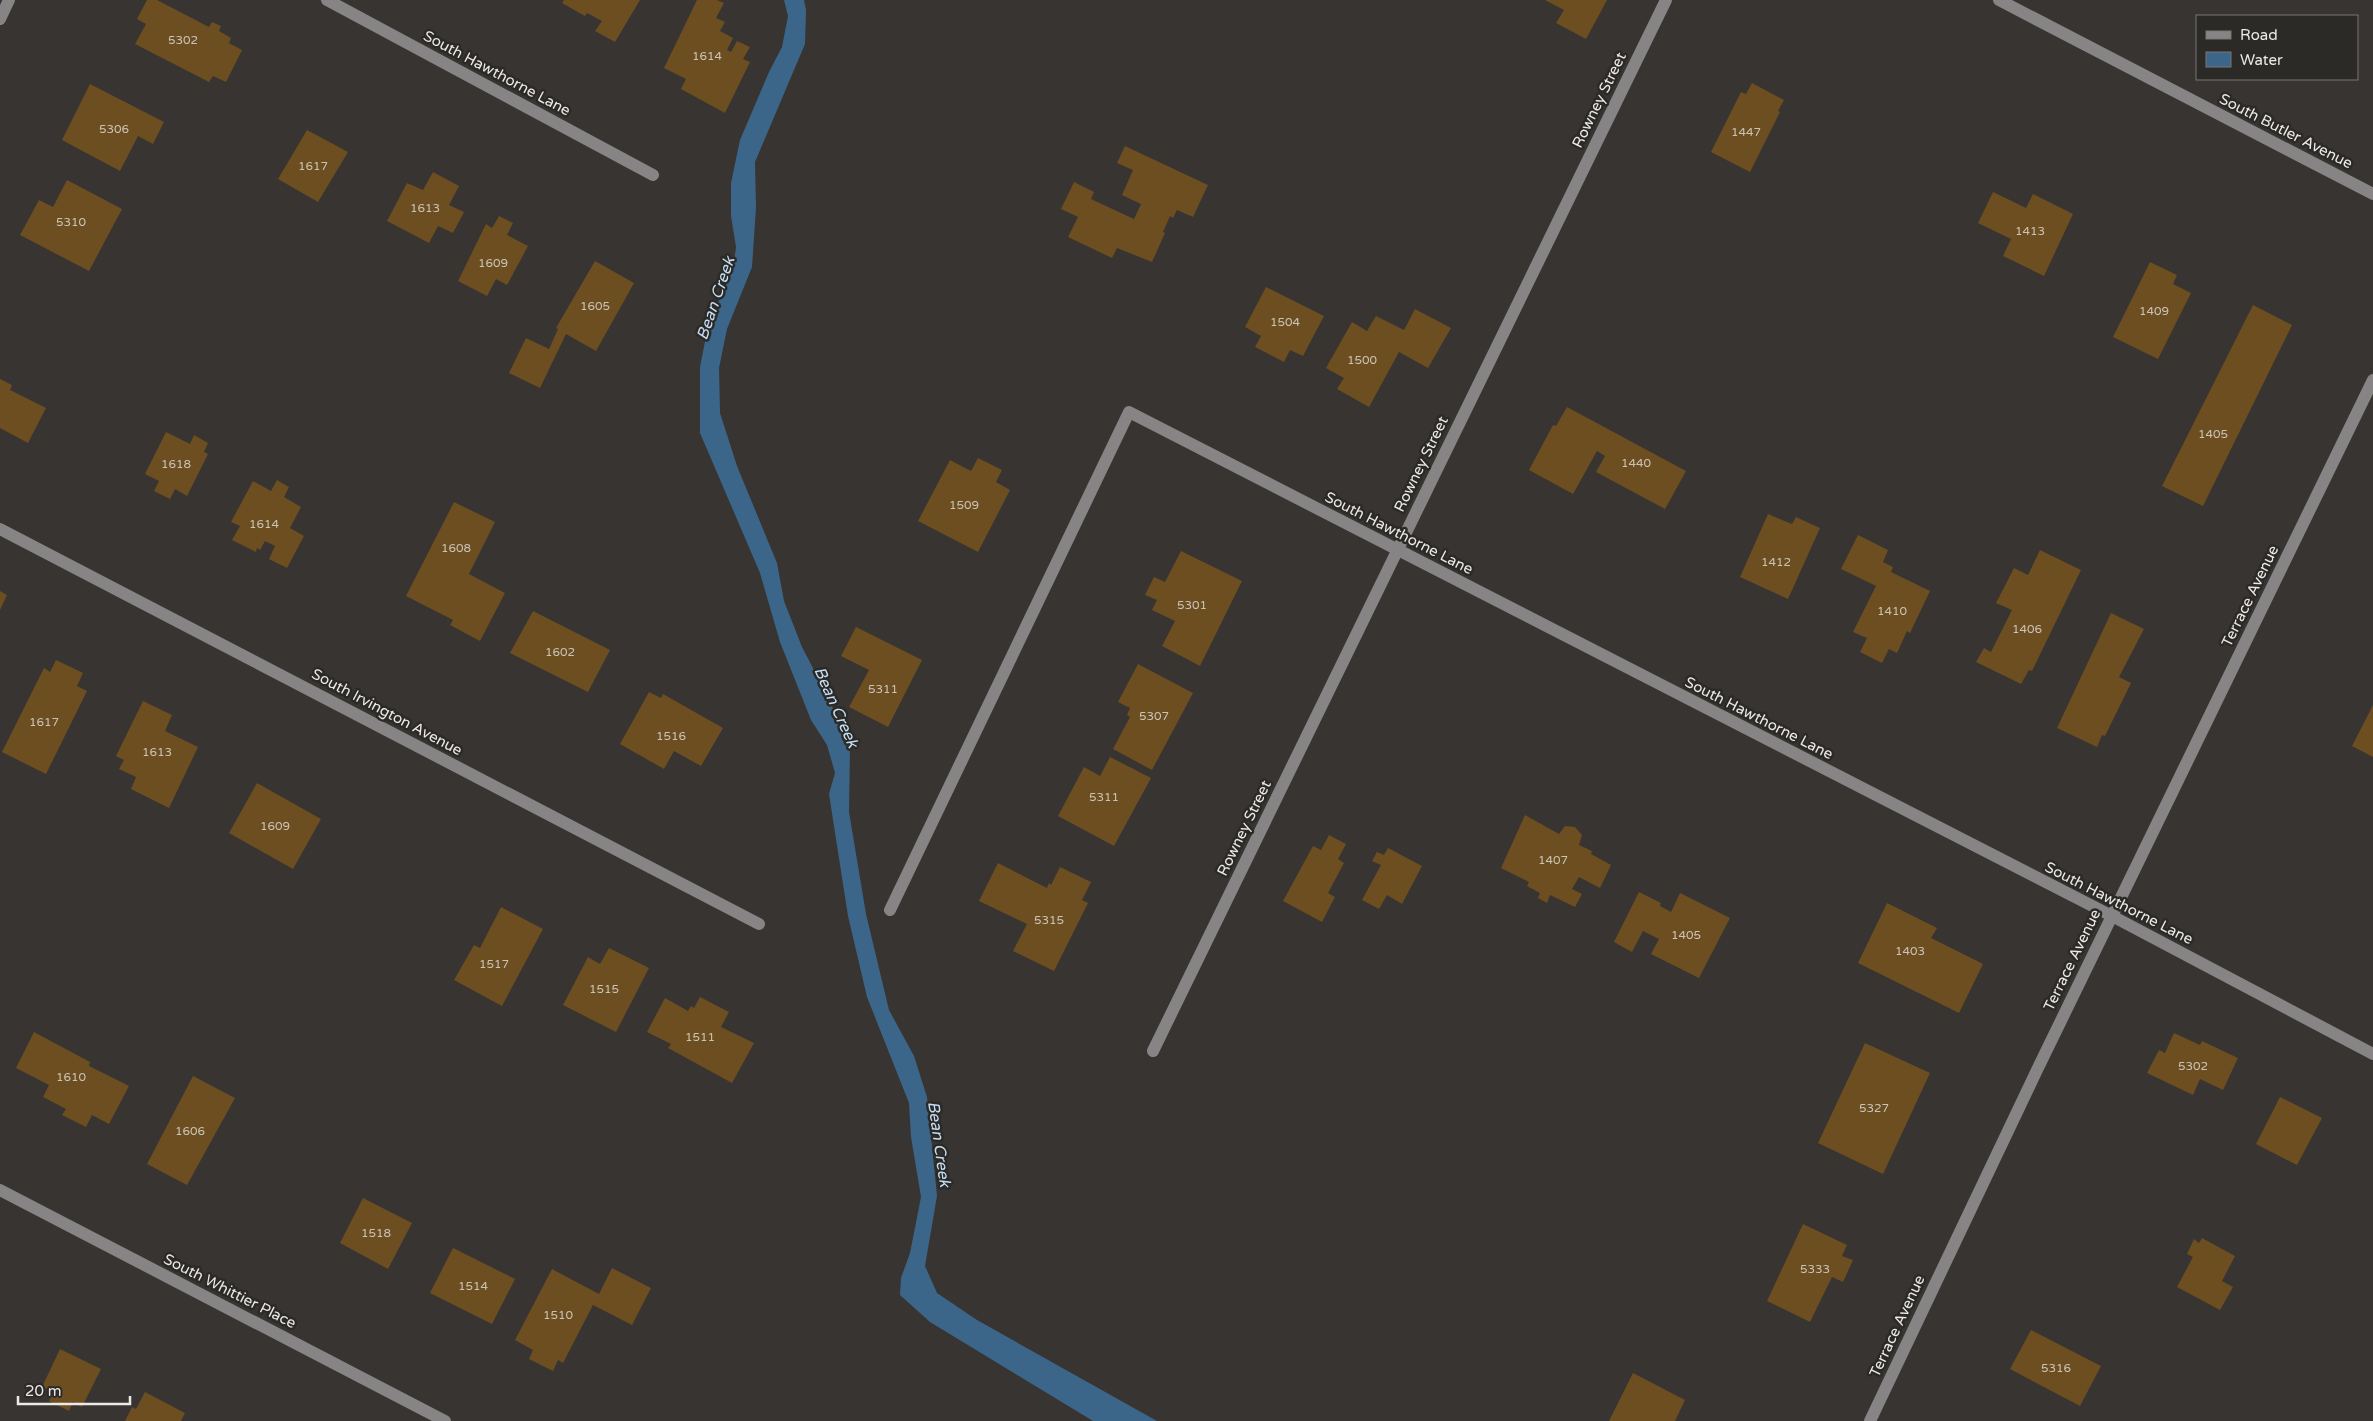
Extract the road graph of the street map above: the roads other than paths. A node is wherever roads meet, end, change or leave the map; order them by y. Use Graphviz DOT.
graph roads {
  1 [pos="9,0"];
  2 [pos="326,0"];
  3 [pos="1666,0"];
  4 [pos="1999,0"];
  5 [pos="0,18"];
  6 [pos="653,175"];
  7 [pos="2373,194"];
  8 [pos="2373,380"];
  9 [pos="0,528"];
  10 [pos="1397,551"];
  11 [pos="890,910"];
  12 [pos="2112,916"];
  13 [pos="759,924"];
  14 [pos="1153,1051"];
  15 [pos="2373,1054"];
  16 [pos="0,1190"];
  17 [pos="445,1421"];
  18 [pos="1870,1421"];
  1 -- 5 [label="street"];
  2 -- 6 [label="street, South Hawthorne Lane"];
  3 -- 10 [label="street, Rowney Street"];
  4 -- 7 [label="street, South Butler Avenue"];
  8 -- 12 [label="street, Terrace Avenue"];
  9 -- 13 [label="street, South Irvington Avenue"];
  10 -- 11 [label="street, South Hawthorne Lane"];
  10 -- 12 [label="street, South Hawthorne Lane"];
  10 -- 14 [label="street, Rowney Street"];
  12 -- 15 [label="street, South Hawthorne Lane"];
  12 -- 18 [label="street, Terrace Avenue"];
  16 -- 17 [label="street, South Whittier Place"];
}
